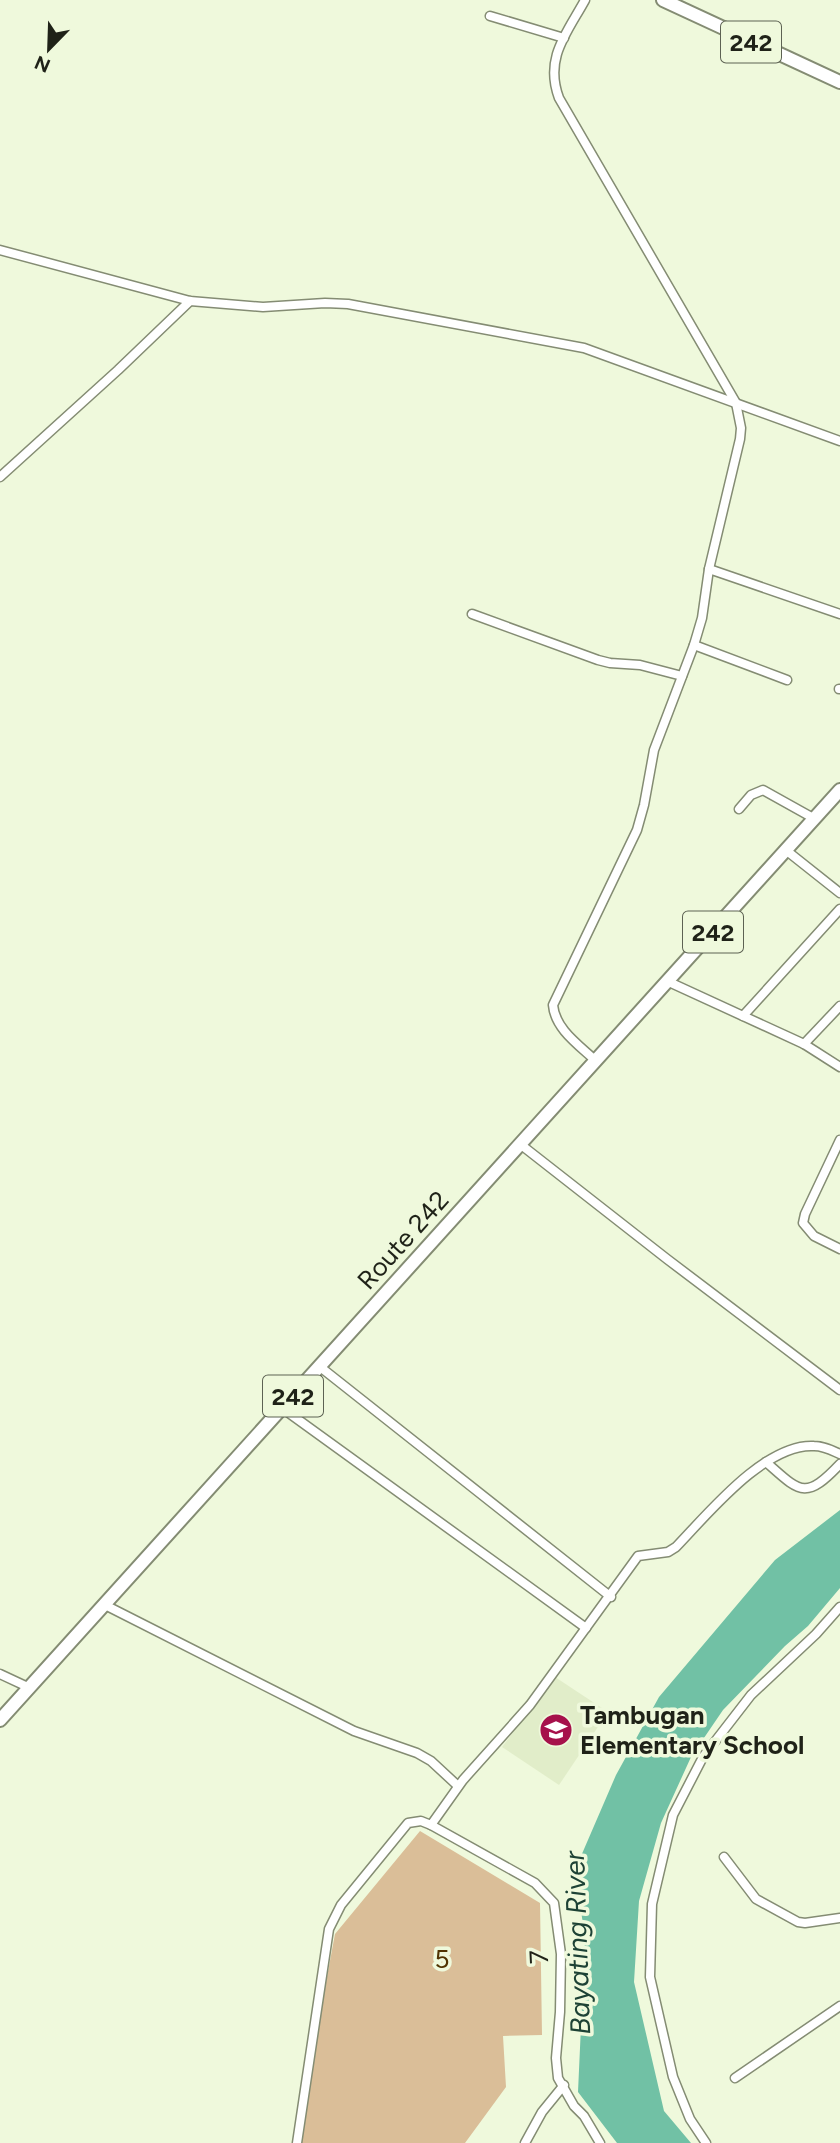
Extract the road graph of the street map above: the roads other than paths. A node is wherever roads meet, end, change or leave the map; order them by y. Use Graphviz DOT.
graph roads {
  1 [pos="585,0"];
  2 [pos="663,0"];
  3 [pos="683,4"];
  4 [pos="490,16"];
  5 [pos="564,38"];
  6 [pos="840,82"];
  7 [pos="0,250"];
  8 [pos="190,301"];
  9 [pos="736,403"];
  10 [pos="840,441"];
  11 [pos="0,477"];
  12 [pos="709,569"];
  13 [pos="472,614"];
  14 [pos="840,614"];
  15 [pos="694,645"];
  16 [pos="682,676"];
  17 [pos="787,680"];
  18 [pos="840,790"];
  19 [pos="739,809"];
  20 [pos="815,820"];
  21 [pos="787,851"];
  22 [pos="840,893"];
  23 [pos="840,909"];
  24 [pos="669,982"];
  25 [pos="840,1006"];
  26 [pos="743,1016"];
  27 [pos="804,1044"];
  28 [pos="596,1061"];
  29 [pos="840,1067"];
  30 [pos="840,1140"];
  31 [pos="520,1144"];
  32 [pos="840,1249"];
  33 [pos="319,1366"];
  34 [pos="840,1390"];
  35 [pos="282,1408"];
  36 [pos="840,1454"];
  37 [pos="766,1462"];
  38 [pos="840,1464"];
  39 [pos="611,1597"];
  40 [pos="105,1605"];
  41 [pos="840,1607"];
  42 [pos="586,1628"];
  43 [pos="0,1674"];
  44 [pos="30,1688"];
  45 [pos="0,1720"];
  46 [pos="457,1786"];
  47 [pos="431,1825"];
  48 [pos="724,1857"];
  49 [pos="840,1918"];
  50 [pos="840,2006"];
  51 [pos="734,2078"];
  52 [pos="564,2085"];
  53 [pos="297,2143"];
  54 [pos="525,2143"];
  55 [pos="600,2143"];
  56 [pos="706,2143"];
  1 -- 5 [label="street"];
  2 -- 3 [label="main road, 242"];
  3 -- 6 [label="main road, 242"];
  4 -- 5 [label="street"];
  5 -- 9 [label="street"];
  7 -- 8 [label="street"];
  8 -- 9 [label="street"];
  8 -- 11 [label="street"];
  9 -- 10 [label="street"];
  9 -- 12 [label="street"];
  12 -- 14 [label="street"];
  12 -- 15 [label="street"];
  13 -- 16 [label="street"];
  15 -- 16 [label="street"];
  15 -- 17 [label="street"];
  16 -- 28 [label="street"];
  18 -- 20 [label="main road, Route 242 / 242"];
  19 -- 20 [label="street"];
  20 -- 21 [label="main road, Route 242 / 242"];
  21 -- 22 [label="street"];
  21 -- 24 [label="main road, Route 242 / 242"];
  23 -- 26 [label="street"];
  24 -- 26 [label="street"];
  24 -- 28 [label="main road, Route 242 / 242"];
  25 -- 27 [label="street"];
  26 -- 27 [label="street"];
  27 -- 29 [label="street"];
  28 -- 31 [label="main road, Route 242 / 242"];
  30 -- 32 [label="street"];
  31 -- 33 [label="main road, Route 242 / 242"];
  31 -- 34 [label="street"];
  33 -- 35 [label="main road, Route 242 / 242"];
  33 -- 39 [label="street"];
  35 -- 40 [label="main road, Route 242 / 242"];
  35 -- 42 [label="street"];
  36 -- 37 [label="street"];
  37 -- 38 [label="street"];
  37 -- 39 [label="street"];
  39 -- 42 [label="street"];
  40 -- 44 [label="main road, Route 242 / 242"];
  40 -- 46 [label="street"];
  41 -- 56 [label="street"];
  42 -- 46 [label="street"];
  43 -- 44 [label="street"];
  44 -- 45 [label="main road, Route 242 / 242"];
  46 -- 47 [label="street"];
  47 -- 52 [label="street, 7"];
  47 -- 53 [label="street"];
  48 -- 49 [label="street"];
  50 -- 51 [label="street"];
  52 -- 54 [label="street"];
  52 -- 55 [label="street, 7"];
}
